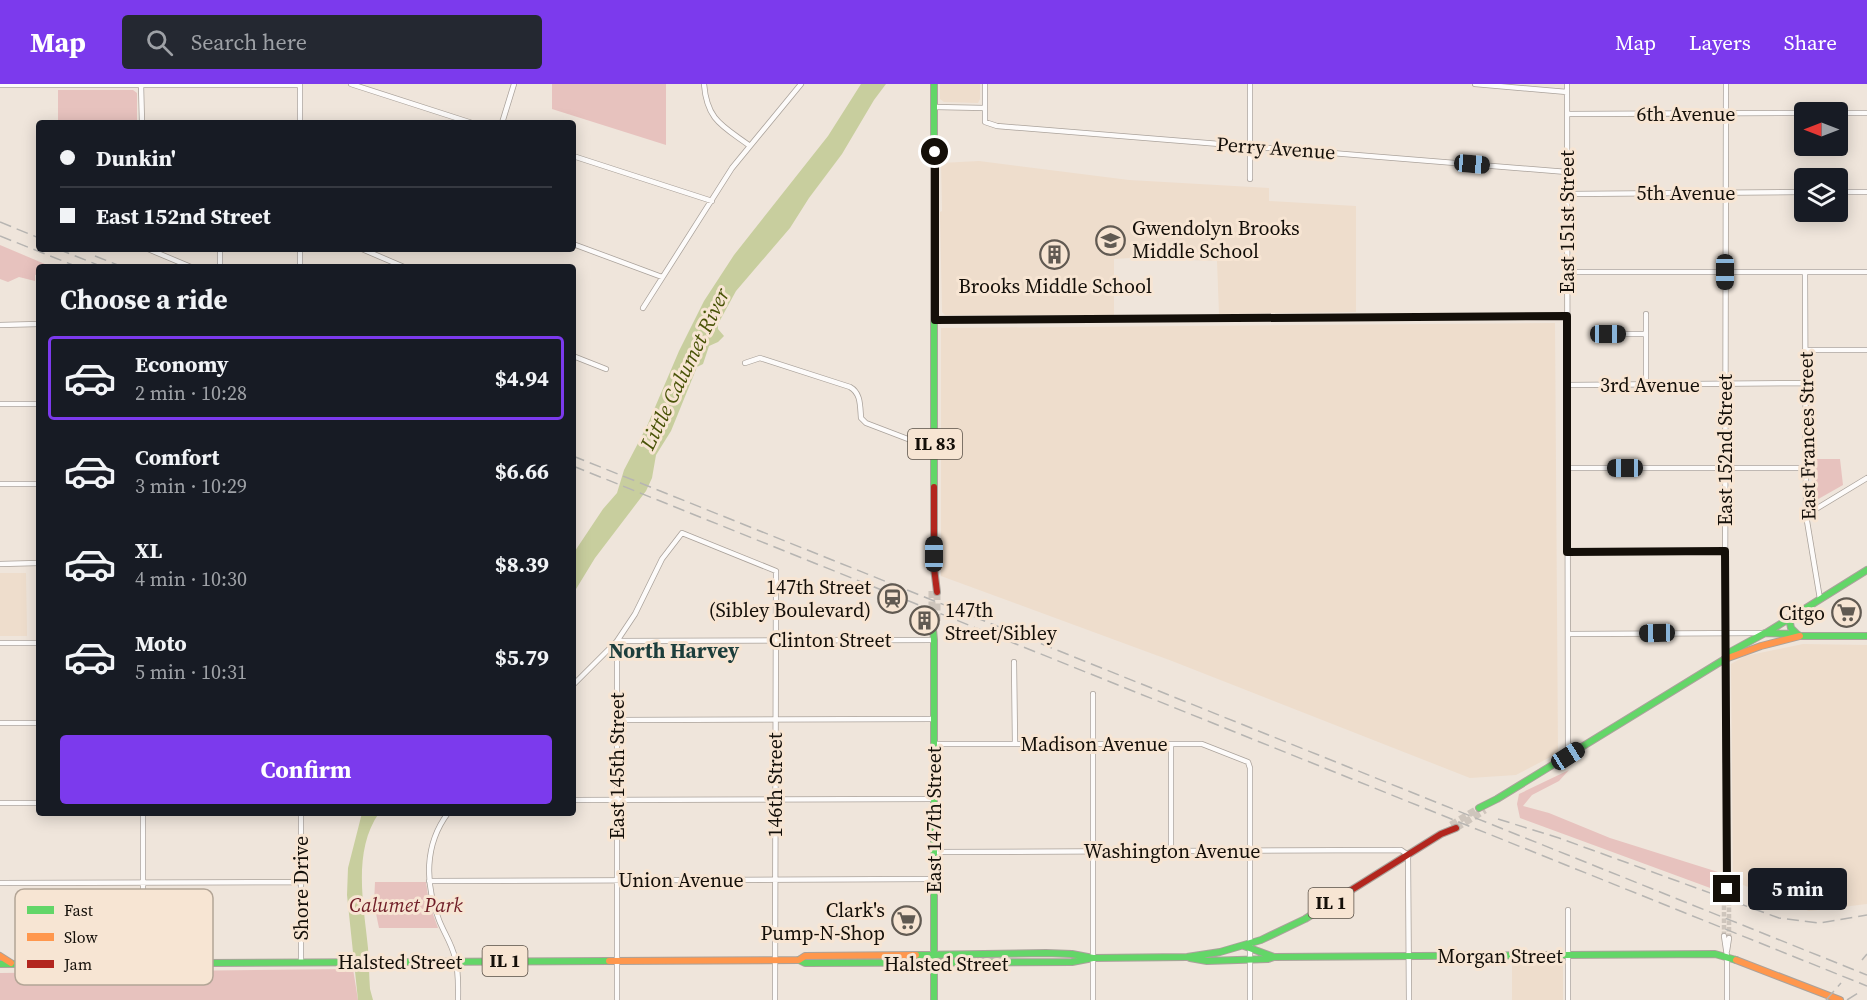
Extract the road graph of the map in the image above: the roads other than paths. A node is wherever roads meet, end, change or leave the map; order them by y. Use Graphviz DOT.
graph roads {
  1 [pos="141,84"];
  2 [pos="300,84"];
  3 [pos="351,84"];
  4 [pos="514,84"];
  5 [pos="704,84"];
  6 [pos="801,84"];
  7 [pos="934,84"];
  8 [pos="985,84"];
  9 [pos="1250,84"];
  10 [pos="1475,84"];
  11 [pos="1567,84"];
  12 [pos="1726,84"];
  13 [pos="0,85"];
  14 [pos="1567,92"];
  15 [pos="934,107"];
  16 [pos="985,108"];
  17 [pos="1726,113"];
  18 [pos="1794,113"];
  19 [pos="1848,113"];
  20 [pos="1867,113"];
  21 [pos="1567,114"];
  22 [pos="142,120"];
  23 [pos="300,120"];
  24 [pos="463,120"];
  25 [pos="503,120"];
  26 [pos="750,146"];
  27 [pos="1250,146"];
  28 [pos="576,157"];
  29 [pos="1567,172"];
  30 [pos="1250,179"];
  31 [pos="1794,192"];
  32 [pos="1848,192"];
  33 [pos="1867,192"];
  34 [pos="1725,193"];
  35 [pos="1567,194"];
  36 [pos="712,201"];
  37 [pos="576,245"];
  38 [pos="155,252"];
  39 [pos="369,252"];
  40 [pos="184,264"];
  41 [pos="397,264"];
  42 [pos="1567,272"];
  43 [pos="1725,272"];
  44 [pos="1805,272"];
  45 [pos="1867,272"];
  46 [pos="662,277"];
  47 [pos="643,309"];
  48 [pos="1646,314"];
  49 [pos="1567,316"];
  50 [pos="935,320"];
  51 [pos="36,324"];
  52 [pos="0,325"];
  53 [pos="1608,334"];
  54 [pos="1646,334"];
  55 [pos="1805,350"];
  56 [pos="1867,350"];
  57 [pos="576,357"];
  58 [pos="745,363"];
  59 [pos="606,369"];
  60 [pos="1804,383"];
  61 [pos="1646,384"];
  62 [pos="1725,384"];
  63 [pos="1567,385"];
  64 [pos="0,404"];
  65 [pos="36,404"];
  66 [pos="935,448"];
  67 [pos="1567,468"];
  68 [pos="1725,468"];
  69 [pos="1806,468"];
  70 [pos="1867,478"];
  71 [pos="0,484"];
  72 [pos="36,484"];
  73 [pos="1806,515"];
  74 [pos="1725,551"];
  75 [pos="1567,552"];
  76 [pos="0,564"];
  77 [pos="36,564"];
  78 [pos="1867,570"];
  79 [pos="934,591"];
  80 [pos="1820,599"];
  81 [pos="1789,618"];
  82 [pos="934,620"];
  83 [pos="1725,633"];
  84 [pos="1765,633"];
  85 [pos="1568,634"];
  86 [pos="1799,635"];
  87 [pos="1867,636"];
  88 [pos="776,640"];
  89 [pos="934,640"];
  90 [pos="617,641"];
  91 [pos="0,643"];
  92 [pos="36,643"];
  93 [pos="1725,659"];
  94 [pos="1014,662"];
  95 [pos="576,682"];
  96 [pos="1093,694"];
  97 [pos="934,719"];
  98 [pos="617,720"];
  99 [pos="775,720"];
  100 [pos="0,723"];
  101 [pos="36,723"];
  102 [pos="934,744"];
  103 [pos="1015,744"];
  104 [pos="1093,744"];
  105 [pos="1172,744"];
  106 [pos="1568,756"];
  107 [pos="934,799"];
  108 [pos="576,800"];
  109 [pos="617,800"];
  110 [pos="775,800"];
  111 [pos="0,803"];
  112 [pos="36,803"];
  113 [pos="1482,809"];
  114 [pos="143,816"];
  115 [pos="301,816"];
  116 [pos="446,816"];
  117 [pos="1453,827"];
  118 [pos="1250,850"];
  119 [pos="1172,851"];
  120 [pos="933,852"];
  121 [pos="1093,852"];
  122 [pos="1408,855"];
  123 [pos="933,879"];
  124 [pos="617,880"];
  125 [pos="775,880"];
  126 [pos="429,881"];
  127 [pos="301,882"];
  128 [pos="0,883"];
  129 [pos="144,883"];
  130 [pos="144,889"];
  131 [pos="1727,898"];
  132 [pos="1568,910"];
  133 [pos="1726,937"];
  134 [pos="1248,946"];
  135 [pos="934,955"];
  136 [pos="0,956"];
  137 [pos="1409,956"];
  138 [pos="1568,956"];
  139 [pos="1726,956"];
  140 [pos="1187,957"];
  141 [pos="1274,957"];
  142 [pos="1093,958"];
  143 [pos="775,960"];
  144 [pos="799,960"];
  145 [pos="1250,960"];
  146 [pos="456,961"];
  147 [pos="617,961"];
  148 [pos="301,962"];
  149 [pos="11,963"];
  150 [pos="15,963"];
  151 [pos="213,963"];
  152 [pos="0,964"];
  153 [pos="934,964"];
  154 [pos="458,1000"];
  155 [pos="617,1000"];
  156 [pos="775,1000"];
  157 [pos="934,1000"];
  158 [pos="1093,1000"];
  159 [pos="1250,1000"];
  160 [pos="1409,1000"];
  161 [pos="1568,1000"];
  162 [pos="1727,1000"];
  163 [pos="1840,1000"];
  1 -- 2 [label="street"];
  1 -- 13 [label="street"];
  1 -- 22 [label="street"];
  2 -- 23 [label="street"];
  3 -- 24 [label="street"];
  4 -- 25 [label="street"];
  5 -- 26 [label="street"];
  6 -- 26 [label="street"];
  7 -- 15 [label="main road, IL 83"];
  8 -- 16 [label="street"];
  9 -- 27 [label="street"];
  10 -- 14 [label="street"];
  11 -- 14 [label="street, East 151st Street"];
  12 -- 17 [label="street, East 152nd Street"];
  14 -- 21 [label="street, East 151st Street"];
  15 -- 16 [label="street"];
  15 -- 50 [label="main road, IL 83"];
  16 -- 27 [label="street, Perry Avenue"];
  17 -- 18 [label="street, 6th Avenue"];
  17 -- 21 [label="street, 6th Avenue"];
  17 -- 34 [label="street, East 152nd Street"];
  19 -- 20 [label="street"];
  21 -- 29 [label="street, East 151st Street"];
  26 -- 36 [label="street"];
  27 -- 29 [label="street, Perry Avenue"];
  27 -- 30 [label="street"];
  28 -- 36 [label="street"];
  29 -- 35 [label="street, East 151st Street"];
  31 -- 34 [label="street, 5th Avenue"];
  32 -- 33 [label="street"];
  34 -- 35 [label="street, 5th Avenue"];
  34 -- 43 [label="street, East 152nd Street"];
  35 -- 42 [label="street, East 151st Street"];
  36 -- 46 [label="street"];
  37 -- 46 [label="street"];
  38 -- 40 [label="street"];
  39 -- 41 [label="street"];
  42 -- 43 [label="street"];
  42 -- 49 [label="street, East 151st Street"];
  43 -- 44 [label="street"];
  43 -- 62 [label="street, East 152nd Street"];
  44 -- 45 [label="street"];
  44 -- 55 [label="street, East Frances Street"];
  46 -- 47 [label="street"];
  48 -- 54 [label="street"];
  49 -- 50 [label="street"];
  49 -- 63 [label="street, East 151st Street"];
  50 -- 66 [label="main road, IL 83"];
  51 -- 52 [label="street"];
  53 -- 54 [label="street"];
  54 -- 61 [label="street"];
  55 -- 56 [label="street"];
  55 -- 60 [label="street, East Frances Street"];
  57 -- 59 [label="street"];
  58 -- 66 [label="street"];
  60 -- 62 [label="street, 3rd Avenue"];
  60 -- 69 [label="street, East Frances Street"];
  61 -- 62 [label="street, 3rd Avenue"];
  61 -- 63 [label="street, 3rd Avenue"];
  62 -- 68 [label="street, East 152nd Street"];
  63 -- 67 [label="street, East 151st Street"];
  64 -- 65 [label="street"];
  66 -- 79 [label="main road, IL 83"];
  67 -- 68 [label="street"];
  67 -- 75 [label="street, East 151st Street"];
  68 -- 69 [label="street"];
  68 -- 74 [label="street, East 152nd Street"];
  69 -- 73 [label="street, East Frances Street"];
  70 -- 73 [label="street"];
  71 -- 72 [label="street"];
  73 -- 80 [label="street, East Frances Street"];
  74 -- 75 [label="street"];
  74 -- 83 [label="street, East 152nd Street"];
  75 -- 85 [label="street, East 151st Street"];
  76 -- 77 [label="street"];
  78 -- 80 [label="main road"];
  80 -- 81 [label="main road"];
  81 -- 84 [label="main road"];
  81 -- 86 [label="main road"];
  82 -- 89 [label="main road, East 147th Street"];
  83 -- 84 [label="street"];
  83 -- 85 [label="street"];
  83 -- 93 [label="street, East 152nd Street"];
  84 -- 86 [label="main road"];
  84 -- 93 [label="main road"];
  85 -- 106 [label="street, East 151st Street"];
  86 -- 87 [label="main road"];
  86 -- 93 [label="main road"];
  88 -- 89 [label="street, Clinton Street"];
  88 -- 90 [label="street, Clinton Street"];
  88 -- 90 [label="street, 146th Street"];
  88 -- 99 [label="street, 146th Street"];
  89 -- 97 [label="main road, East 147th Street"];
  90 -- 95 [label="street"];
  90 -- 98 [label="street, East 145th Street"];
  91 -- 92 [label="street"];
  93 -- 106 [label="main road"];
  93 -- 131 [label="street, East 152nd Street"];
  94 -- 103 [label="street"];
  96 -- 104 [label="street"];
  97 -- 99 [label="street"];
  97 -- 102 [label="main road, East 147th Street"];
  98 -- 99 [label="street"];
  98 -- 109 [label="street, East 145th Street"];
  99 -- 110 [label="street, 146th Street"];
  100 -- 101 [label="street"];
  102 -- 103 [label="street, Madison Avenue"];
  102 -- 107 [label="main road, East 147th Street"];
  103 -- 104 [label="street, Madison Avenue"];
  104 -- 105 [label="street, Madison Avenue"];
  104 -- 121 [label="street"];
  105 -- 118 [label="street, Madison Avenue"];
  105 -- 119 [label="street"];
  106 -- 113 [label="main road"];
  107 -- 110 [label="street"];
  107 -- 120 [label="main road, East 147th Street"];
  108 -- 109 [label="street"];
  109 -- 110 [label="street"];
  109 -- 124 [label="street, East 145th Street"];
  110 -- 125 [label="street, 146th Street"];
  111 -- 112 [label="street"];
  114 -- 129 [label="street"];
  115 -- 127 [label="street, Shore Drive"];
  116 -- 126 [label="street"];
  117 -- 122 [label="main road, Halsted Street / IL 1"];
  118 -- 119 [label="street, Washington Avenue"];
  118 -- 122 [label="street, Washington Avenue"];
  118 -- 134 [label="street"];
  119 -- 121 [label="street, Washington Avenue"];
  120 -- 121 [label="street, Washington Avenue"];
  120 -- 123 [label="main road, East 147th Street"];
  121 -- 142 [label="street"];
  122 -- 134 [label="main road, Halsted Street / IL 1"];
  122 -- 137 [label="street"];
  123 -- 125 [label="street, Union Avenue"];
  123 -- 135 [label="main road, East 147th Street"];
  124 -- 125 [label="street, Union Avenue"];
  124 -- 126 [label="street, Union Avenue"];
  124 -- 147 [label="street, East 145th Street"];
  125 -- 143 [label="street, 146th Street"];
  126 -- 146 [label="street"];
  127 -- 129 [label="street"];
  127 -- 148 [label="street, Shore Drive"];
  128 -- 129 [label="street"];
  129 -- 130 [label="street"];
  132 -- 138 [label="street"];
  133 -- 139 [label="street"];
  134 -- 140 [label="main road, Halsted Street / IL 1"];
  134 -- 141 [label="main road, Morgan Street"];
  134 -- 145 [label="street"];
  135 -- 142 [label="main road, Halsted Street / IL 1"];
  135 -- 144 [label="main road, Halsted Street / IL 1"];
  135 -- 153 [label="main road, East 147th Street"];
  136 -- 149 [label="main road"];
  137 -- 138 [label="main road, Morgan Street"];
  137 -- 141 [label="main road, Morgan Street"];
  137 -- 160 [label="street"];
  138 -- 139 [label="main road, Morgan Street"];
  138 -- 161 [label="street"];
  139 -- 162 [label="street"];
  139 -- 163 [label="main road, Morgan Street"];
  140 -- 142 [label="main road, Halsted Street / IL 1"];
  140 -- 145 [label="main road, Morgan Street"];
  141 -- 145 [label="main road, Morgan Street"];
  142 -- 153 [label="main road, Halsted Street / IL 1"];
  142 -- 158 [label="street"];
  143 -- 144 [label="main road, Halsted Street / IL 1"];
  143 -- 147 [label="main road, Halsted Street / IL 1"];
  143 -- 156 [label="street, 146th Street"];
  144 -- 153 [label="main road, Halsted Street / IL 1"];
  145 -- 159 [label="street"];
  146 -- 147 [label="main road, Halsted Street / IL 1"];
  146 -- 148 [label="main road, Halsted Street / IL 1"];
  146 -- 154 [label="street"];
  147 -- 155 [label="street, East 145th Street"];
  148 -- 151 [label="main road, Halsted Street / IL 1"];
  149 -- 150 [label="main road, Halsted Street / IL 1"];
  149 -- 152 [label="main road, Halsted Street / IL 1"];
  153 -- 157 [label="main road, East 147th Street"];
}
